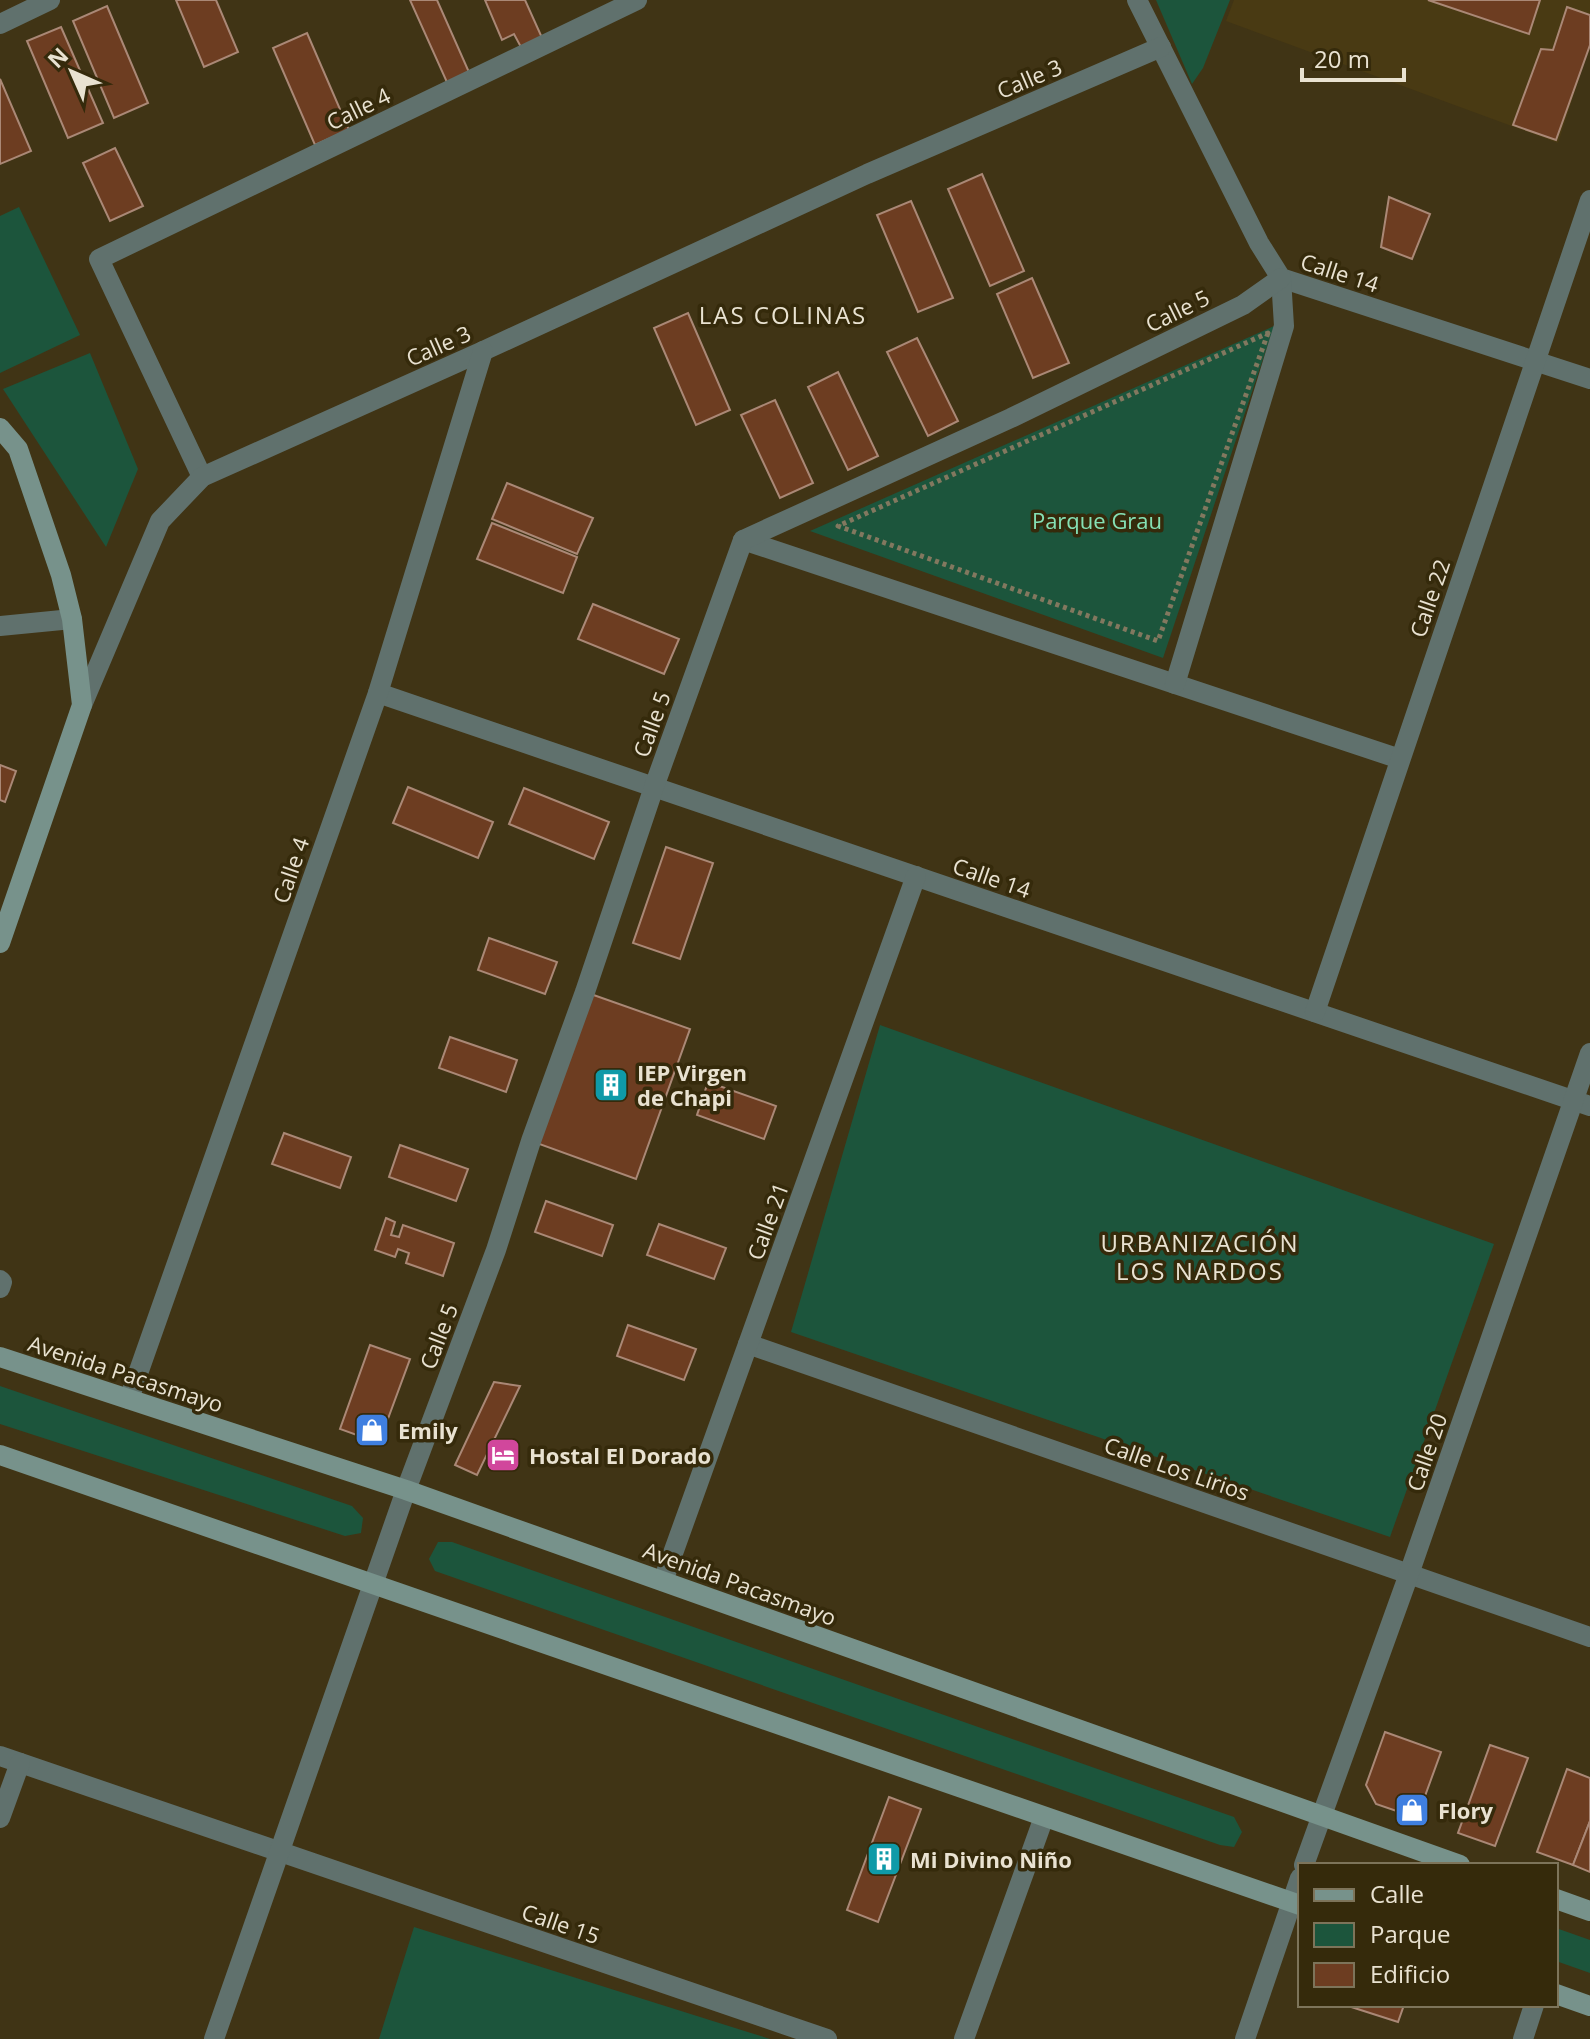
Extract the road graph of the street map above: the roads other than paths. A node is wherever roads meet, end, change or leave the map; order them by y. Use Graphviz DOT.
graph roads {
  1 [pos="50,0"];
  2 [pos="637,0"];
  3 [pos="1137,0"];
  4 [pos="0,24"];
  5 [pos="1161,47"];
  6 [pos="1590,200"];
  7 [pos="1281,278"];
  8 [pos="483,351"];
  9 [pos="1536,360"];
  10 [pos="1590,379"];
  11 [pos="0,428"];
  12 [pos="202,477"];
  13 [pos="743,540"];
  14 [pos="72,619"];
  15 [pos="0,626"];
  16 [pos="1175,684"];
  17 [pos="378,693"];
  18 [pos="82,705"];
  19 [pos="1400,759"];
  20 [pos="654,787"];
  21 [pos="916,876"];
  22 [pos="0,943"];
  23 [pos="1315,1012"];
  24 [pos="1590,1053"];
  25 [pos="1582,1103"];
  26 [pos="0,1280"];
  27 [pos="0,1288"];
  28 [pos="748,1344"];
  29 [pos="0,1357"];
  30 [pos="129,1399"];
  31 [pos="0,1455"];
  32 [pos="406,1490"];
  33 [pos="1409,1574"];
  34 [pos="663,1581"];
  35 [pos="373,1584"];
  36 [pos="1590,1637"];
  37 [pos="0,1756"];
  38 [pos="20,1763"];
  39 [pos="1321,1816"];
  40 [pos="1044,1817"];
  41 [pos="0,1818"];
  42 [pos="279,1852"];
  43 [pos="1305,1863"];
  44 [pos="1454,1863"];
  45 [pos="1558,1900"];
  46 [pos="1296,1903"];
  47 [pos="1590,1911"];
  48 [pos="1558,1995"];
  49 [pos="1590,2006"];
  50 [pos="1533,2007"];
  51 [pos="214,2039"];
  52 [pos="827,2039"];
  53 [pos="964,2039"];
  54 [pos="1245,2039"];
  55 [pos="1523,2039"];
  1 -- 4 [label="street"];
  2 -- 12 [label="street, Calle 4"];
  3 -- 5 [label="street, Calle 14"];
  5 -- 7 [label="street, Calle 14"];
  5 -- 8 [label="street, Calle 3"];
  6 -- 9 [label="street, Calle 22"];
  7 -- 9 [label="street, Calle 14"];
  7 -- 13 [label="street, Calle 5"];
  7 -- 16 [label="street"];
  8 -- 12 [label="street, Calle 3"];
  8 -- 17 [label="street, Calle 4"];
  9 -- 10 [label="street, Calle 14"];
  9 -- 19 [label="street, Calle 22"];
  11 -- 14 [label="main road"];
  12 -- 18 [label="street, Calle 3"];
  13 -- 16 [label="street"];
  13 -- 20 [label="street, Calle 5"];
  14 -- 15 [label="street"];
  14 -- 18 [label="main road"];
  16 -- 19 [label="street"];
  17 -- 20 [label="street, Calle 14"];
  17 -- 30 [label="street, Calle 4"];
  18 -- 22 [label="main road, Calle 3"];
  19 -- 23 [label="street, Calle 22"];
  20 -- 21 [label="street, Calle 14"];
  20 -- 32 [label="street, Calle 5"];
  21 -- 23 [label="street, Calle 14"];
  21 -- 28 [label="street, Calle 21"];
  23 -- 25 [label="street, Calle 14"];
  24 -- 25 [label="street, Calle 20"];
  25 -- 33 [label="street, Calle 20"];
  26 -- 27 [label="street"];
  28 -- 33 [label="street, Calle Los Lirios"];
  28 -- 34 [label="street, Calle 21"];
  29 -- 30 [label="main road, Avenida Pacasmayo"];
  30 -- 32 [label="main road, Avenida Pacasmayo"];
  31 -- 35 [label="main road"];
  32 -- 34 [label="main road, Avenida Pacasmayo"];
  32 -- 35 [label="street"];
  33 -- 36 [label="street, Calle Los Lirios"];
  33 -- 39 [label="street, Calle 20"];
  34 -- 39 [label="main road, Avenida Pacasmayo"];
  35 -- 40 [label="main road"];
  35 -- 42 [label="street"];
  37 -- 38 [label="street, Calle 15"];
  38 -- 41 [label="street"];
  38 -- 42 [label="street, Calle 15"];
  39 -- 43 [label="street, Calle 20"];
  39 -- 44 [label="main road, Avenida Pacasmayo"];
  40 -- 46 [label="main road"];
  40 -- 53 [label="street"];
  42 -- 51 [label="street"];
  42 -- 52 [label="street, Calle 15"];
  45 -- 47 [label="main road"];
  46 -- 54 [label="street"];
  48 -- 49 [label="main road"];
  50 -- 55 [label="street"];
}
